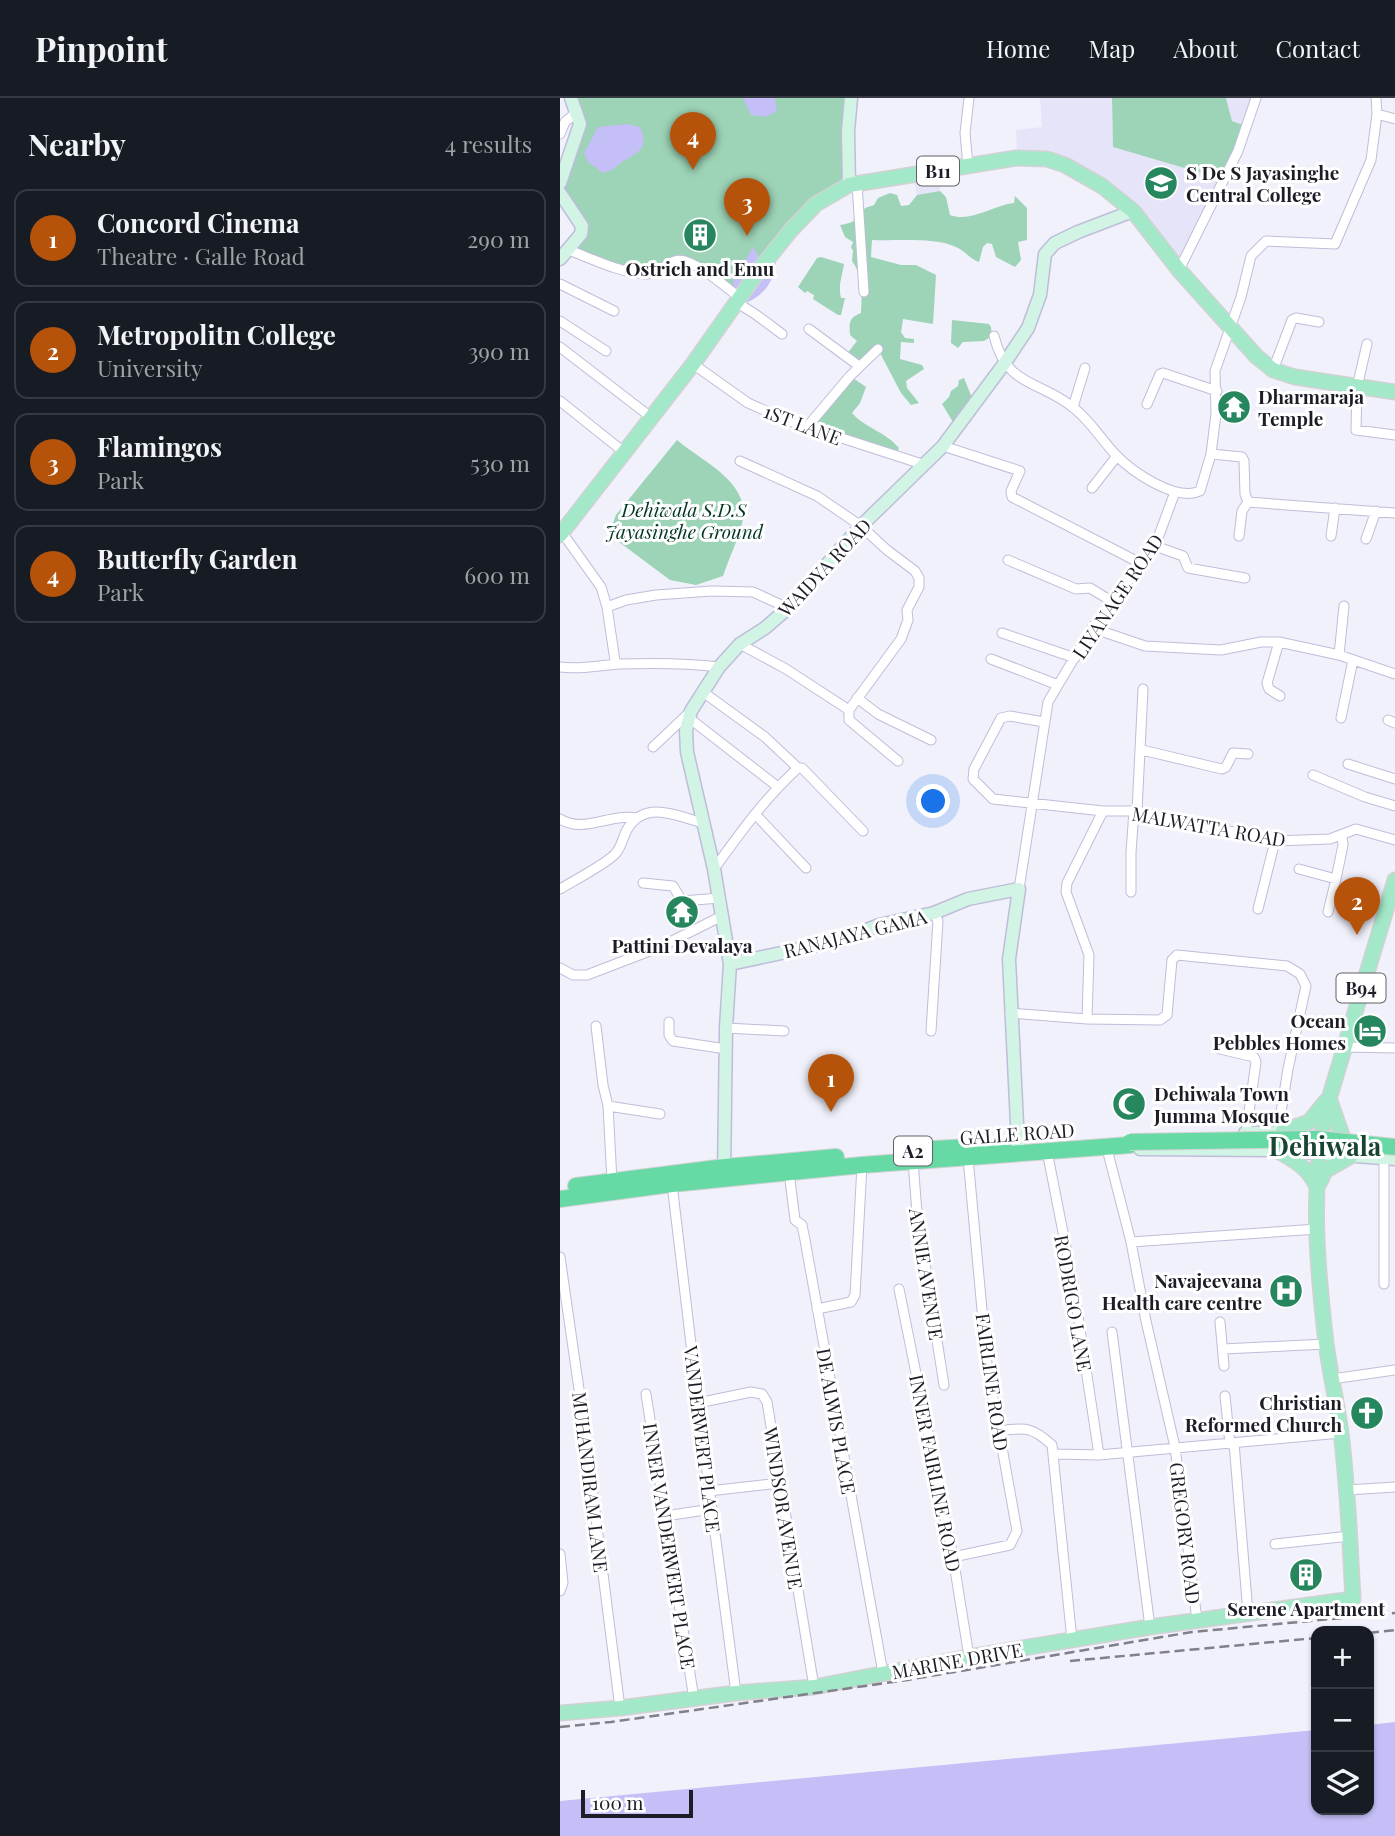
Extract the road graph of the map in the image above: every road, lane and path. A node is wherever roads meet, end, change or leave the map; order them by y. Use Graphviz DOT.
graph roads {
  1 [pos="571,98"];
  2 [pos="851,98"];
  3 [pos="969,98"];
  4 [pos="1256,98"];
  5 [pos="1376,98"];
  6 [pos="577,112"];
  7 [pos="1377,114"];
  8 [pos="1395,119"];
  9 [pos="560,134"];
  10 [pos="968,166"];
  11 [pos="560,183"];
  12 [pos="853,184"];
  13 [pos="560,193"];
  14 [pos="1133,211"];
  15 [pos="564,255"];
  16 [pos="1179,271"];
  17 [pos="560,284"];
  18 [pos="864,292"];
  19 [pos="738,300"];
  20 [pos="614,312"];
  21 [pos="560,321"];
  22 [pos="1319,322"];
  23 [pos="1229,326"];
  24 [pos="809,329"];
  25 [pos="782,334"];
  26 [pos="993,336"];
  27 [pos="1367,344"];
  28 [pos="560,347"];
  29 [pos="878,349"];
  30 [pos="606,351"];
  31 [pos="693,364"];
  32 [pos="1004,364"];
  33 [pos="859,366"];
  34 [pos="1085,368"];
  35 [pos="1273,370"];
  36 [pos="1357,387"];
  37 [pos="1217,391"];
  38 [pos="1395,392"];
  39 [pos="560,401"];
  40 [pos="1147,404"];
  41 [pos="1073,407"];
  42 [pos="652,418"];
  43 [pos="807,427"];
  44 [pos="1395,435"];
  45 [pos="943,446"];
  46 [pos="625,453"];
  47 [pos="1211,454"];
  48 [pos="1117,456"];
  49 [pos="740,461"];
  50 [pos="922,464"];
  51 [pos="1092,488"];
  52 [pos="1175,492"];
  53 [pos="1248,502"];
  54 [pos="1335,508"];
  55 [pos="1376,511"];
  56 [pos="1395,513"];
  57 [pos="861,526"];
  58 [pos="561,533"];
  59 [pos="1239,536"];
  60 [pos="1331,536"];
  61 [pos="1366,539"];
  62 [pos="1155,546"];
  63 [pos="1008,560"];
  64 [pos="1142,564"];
  65 [pos="1245,578"];
  66 [pos="1113,601"];
  67 [pos="1344,606"];
  68 [pos="607,607"];
  69 [pos="788,608"];
  70 [pos="1092,628"];
  71 [pos="1002,633"];
  72 [pos="1279,642"];
  73 [pos="740,644"];
  74 [pos="1339,655"];
  75 [pos="1075,658"];
  76 [pos="991,659"];
  77 [pos="1353,660"];
  78 [pos="618,664"];
  79 [pos="560,667"];
  80 [pos="719,667"];
  81 [pos="1395,674"];
  82 [pos="1058,685"];
  83 [pos="1143,690"];
  84 [pos="702,692"];
  85 [pos="1280,696"];
  86 [pos="857,698"];
  87 [pos="849,710"];
  88 [pos="690,714"];
  89 [pos="1341,718"];
  90 [pos="1044,722"];
  91 [pos="931,740"];
  92 [pos="653,747"];
  93 [pos="1142,750"];
  94 [pos="1248,754"];
  95 [pos="898,761"];
  96 [pos="1348,764"];
  97 [pos="798,768"];
  98 [pos="1313,775"];
  99 [pos="1395,779"];
  100 [pos="778,787"];
  101 [pos="1032,804"];
  102 [pos="1395,806"];
  103 [pos="1103,811"];
  104 [pos="1136,811"];
  105 [pos="755,814"];
  106 [pos="637,818"];
  107 [pos="560,819"];
  108 [pos="703,822"];
  109 [pos="863,831"];
  110 [pos="1342,836"];
  111 [pos="1395,839"];
  112 [pos="1275,841"];
  113 [pos="806,868"];
  114 [pos="714,869"];
  115 [pos="1299,869"];
  116 [pos="1336,879"];
  117 [pos="1395,880"];
  118 [pos="643,883"];
  119 [pos="560,889"];
  120 [pos="1019,889"];
  121 [pos="1131,892"];
  122 [pos="720,898"];
  123 [pos="1258,909"];
  124 [pos="1328,912"];
  125 [pos="1390,912"];
  126 [pos="934,913"];
  127 [pos="722,916"];
  128 [pos="730,964"];
  129 [pos="560,968"];
  130 [pos="1010,1013"];
  131 [pos="1087,1019"];
  132 [pos="668,1022"];
  133 [pos="596,1026"];
  134 [pos="726,1028"];
  135 [pos="784,1031"];
  136 [pos="931,1031"];
  137 [pos="1343,1047"];
  138 [pos="1395,1048"];
  139 [pos="726,1049"];
  140 [pos="1220,1049"];
  141 [pos="1329,1096"];
  142 [pos="608,1105"];
  143 [pos="660,1114"];
  144 [pos="1280,1131"];
  145 [pos="1242,1133"];
  146 [pos="1321,1133"];
  147 [pos="1342,1135"];
  148 [pos="1374,1138"];
  149 [pos="1395,1140"];
  150 [pos="1018,1144"];
  151 [pos="1102,1146"];
  152 [pos="1238,1150"];
  153 [pos="1276,1150"];
  154 [pos="1046,1151"];
  155 [pos="1320,1153"];
  156 [pos="1388,1155"];
  157 [pos="1352,1156"];
  158 [pos="968,1158"];
  159 [pos="913,1161"];
  160 [pos="862,1164"];
  161 [pos="789,1172"];
  162 [pos="724,1173"];
  163 [pos="611,1181"];
  164 [pos="672,1184"];
  165 [pos="1317,1188"];
  166 [pos="560,1189"];
  167 [pos="560,1199"];
  168 [pos="1317,1229"];
  169 [pos="1131,1242"];
  170 [pos="560,1257"];
  171 [pos="1384,1284"];
  172 [pos="899,1289"];
  173 [pos="817,1309"];
  174 [pos="1220,1322"];
  175 [pos="1112,1332"];
  176 [pos="1326,1344"];
  177 [pos="1223,1349"];
  178 [pos="1224,1366"];
  179 [pos="1395,1370"];
  180 [pos="1332,1379"];
  181 [pos="944,1385"];
  182 [pos="646,1394"];
  183 [pos="1225,1396"];
  184 [pos="698,1403"];
  185 [pos="1000,1432"];
  186 [pos="1341,1433"];
  187 [pos="1232,1443"];
  188 [pos="1175,1447"];
  189 [pos="1127,1452"];
  190 [pos="1055,1454"];
  191 [pos="1099,1455"];
  192 [pos="779,1483"];
  193 [pos="1395,1487"];
  194 [pos="709,1490"];
  195 [pos="1347,1490"];
  196 [pos="712,1508"];
  197 [pos="665,1516"];
  198 [pos="1350,1536"];
  199 [pos="1275,1545"];
  200 [pos="953,1557"];
  201 [pos="560,1560"];
  202 [pos="560,1591"];
  203 [pos="1248,1613"];
  204 [pos="1197,1620"];
  205 [pos="1150,1627"];
  206 [pos="1072,1640"];
  207 [pos="969,1657"];
  208 [pos="883,1672"];
  209 [pos="814,1687"];
  210 [pos="737,1693"];
  211 [pos="694,1699"];
  212 [pos="620,1708"];
  213 [pos="560,1713"];
  1 -- 6 [label="street"];
  2 -- 12 [label="street"];
  3 -- 10 [label="street"];
  4 -- 16 [label="street"];
  5 -- 7 [label="street"];
  6 -- 9 [label="street"];
  6 -- 11 [label="street"];
  7 -- 8 [label="street"];
  7 -- 23 [label="street"];
  10 -- 12 [label="main road, B11"];
  10 -- 14 [label="main road, B11"];
  12 -- 18 [label="street"];
  12 -- 19 [label="main road, B11"];
  13 -- 15 [label="street"];
  14 -- 16 [label="main road, B11"];
  14 -- 32 [label="street, WAIDYA ROAD"];
  15 -- 19 [label="street"];
  16 -- 23 [label="main road, B11"];
  17 -- 20 [label="street"];
  19 -- 25 [label="street"];
  19 -- 31 [label="main road, B11"];
  21 -- 30 [label="street"];
  22 -- 35 [label="street"];
  23 -- 35 [label="main road, B11"];
  23 -- 37 [label="street"];
  24 -- 33 [label="street"];
  26 -- 32 [label="street"];
  27 -- 36 [label="street"];
  28 -- 42 [label="street"];
  29 -- 33 [label="street"];
  31 -- 42 [label="main road, B11"];
  31 -- 43 [label="street, 1ST LANE"];
  32 -- 41 [label="street"];
  32 -- 45 [label="street, WAIDYA ROAD"];
  33 -- 43 [label="street"];
  34 -- 41 [label="street"];
  35 -- 36 [label="main road, B11"];
  36 -- 38 [label="main road, B11"];
  36 -- 44 [label="street"];
  37 -- 40 [label="street"];
  37 -- 47 [label="street"];
  39 -- 46 [label="street"];
  41 -- 48 [label="street"];
  42 -- 46 [label="main road, B11"];
  43 -- 50 [label="street, 1ST LANE"];
  45 -- 50 [label="street, WAIDYA ROAD"];
  45 -- 64 [label="street"];
  46 -- 58 [label="main road, B11"];
  47 -- 52 [label="street"];
  47 -- 53 [label="street"];
  48 -- 51 [label="street"];
  48 -- 52 [label="street"];
  49 -- 57 [label="street"];
  50 -- 57 [label="street, WAIDYA ROAD"];
  52 -- 62 [label="street, LIYANAGE ROAD"];
  53 -- 54 [label="street"];
  53 -- 59 [label="street"];
  54 -- 55 [label="street"];
  54 -- 60 [label="street"];
  55 -- 56 [label="street"];
  55 -- 61 [label="street"];
  57 -- 69 [label="street, WAIDYA ROAD"];
  57 -- 86 [label="street"];
  58 -- 68 [label="street"];
  62 -- 64 [label="street, LIYANAGE ROAD"];
  62 -- 65 [label="street"];
  63 -- 66 [label="street"];
  64 -- 66 [label="street, LIYANAGE ROAD"];
  66 -- 70 [label="street, LIYANAGE ROAD"];
  67 -- 74 [label="street"];
  68 -- 69 [label="street"];
  68 -- 78 [label="street"];
  69 -- 73 [label="street, WAIDYA ROAD"];
  70 -- 72 [label="street"];
  70 -- 75 [label="street, LIYANAGE ROAD"];
  71 -- 75 [label="street"];
  72 -- 74 [label="street"];
  72 -- 85 [label="street"];
  73 -- 80 [label="street, WAIDYA ROAD"];
  73 -- 87 [label="street"];
  74 -- 77 [label="street"];
  75 -- 82 [label="street, LIYANAGE ROAD"];
  76 -- 82 [label="street"];
  77 -- 81 [label="street"];
  77 -- 89 [label="street"];
  78 -- 79 [label="street"];
  78 -- 80 [label="street"];
  80 -- 84 [label="street, WAIDYA ROAD"];
  82 -- 90 [label="street, LIYANAGE ROAD"];
  83 -- 93 [label="street"];
  84 -- 88 [label="street, WAIDYA ROAD"];
  84 -- 97 [label="street"];
  86 -- 87 [label="street"];
  86 -- 91 [label="street"];
  87 -- 95 [label="street"];
  88 -- 92 [label="street"];
  88 -- 100 [label="street"];
  88 -- 108 [label="street, WAIDYA ROAD"];
  90 -- 101 [label="street, LIYANAGE ROAD"];
  90 -- 101 [label="street, MALWATTA ROAD"];
  93 -- 94 [label="street"];
  93 -- 104 [label="street"];
  96 -- 99 [label="street"];
  97 -- 100 [label="street"];
  97 -- 109 [label="street"];
  98 -- 102 [label="street"];
  100 -- 105 [label="street"];
  101 -- 103 [label="street, MALWATTA ROAD"];
  101 -- 120 [label="street, LIYANAGE ROAD"];
  103 -- 104 [label="street, MALWATTA ROAD"];
  103 -- 131 [label="street"];
  104 -- 112 [label="street, MALWATTA ROAD"];
  104 -- 121 [label="street"];
  105 -- 113 [label="street"];
  105 -- 114 [label="street"];
  106 -- 107 [label="street"];
  106 -- 108 [label="street"];
  106 -- 119 [label="street"];
  108 -- 114 [label="street, WAIDYA ROAD"];
  110 -- 111 [label="street, MALWATTA ROAD"];
  110 -- 112 [label="street, MALWATTA ROAD"];
  110 -- 116 [label="street"];
  112 -- 123 [label="street"];
  114 -- 122 [label="street, WAIDYA ROAD"];
  115 -- 116 [label="street"];
  116 -- 124 [label="street"];
  117 -- 125 [label="main road, B94"];
  118 -- 122 [label="street"];
  120 -- 126 [label="street, RANAJAYA GAMA"];
  120 -- 130 [label="street"];
  122 -- 127 [label="street, WAIDYA ROAD"];
  125 -- 137 [label="main road, B94"];
  126 -- 128 [label="street, RANAJAYA GAMA"];
  126 -- 136 [label="street"];
  127 -- 128 [label="street, WAIDYA ROAD"];
  127 -- 129 [label="street"];
  128 -- 134 [label="street, WAIDYA ROAD"];
  130 -- 131 [label="street"];
  130 -- 150 [label="street"];
  131 -- 144 [label="street"];
  132 -- 139 [label="street"];
  133 -- 142 [label="street"];
  134 -- 135 [label="street"];
  134 -- 139 [label="street, WAIDYA ROAD"];
  137 -- 138 [label="street"];
  137 -- 141 [label="main road, B94"];
  139 -- 162 [label="street, WAIDYA ROAD"];
  140 -- 145 [label="street"];
  141 -- 144 [label="main road"];
  141 -- 146 [label="main road, B94"];
  141 -- 147 [label="main road"];
  142 -- 143 [label="street"];
  142 -- 163 [label="street"];
  144 -- 145 [label="street"];
  144 -- 146 [label="street"];
  145 -- 151 [label="street"];
  145 -- 152 [label="street"];
  146 -- 147 [label="street"];
  146 -- 155 [label="main road"];
  147 -- 148 [label="street"];
  148 -- 149 [label="street"];
  148 -- 156 [label="street"];
  150 -- 151 [label="highway, GALLE ROAD / A2"];
  150 -- 162 [label="highway, GALLE ROAD / A2"];
  151 -- 152 [label="street"];
  151 -- 154 [label="highway, GALLE ROAD / A2"];
  151 -- 156 [label="highway, GALLE ROAD / A2, bridge"];
  151 -- 169 [label="street, GREGORY ROAD"];
  152 -- 153 [label="street"];
  153 -- 155 [label="street"];
  153 -- 165 [label="main road"];
  154 -- 158 [label="highway, GALLE ROAD / A2"];
  154 -- 191 [label="street, RODRIGO LANE"];
  155 -- 157 [label="street"];
  155 -- 165 [label="main road"];
  156 -- 157 [label="street"];
  156 -- 171 [label="street"];
  157 -- 165 [label="main road"];
  158 -- 159 [label="highway, GALLE ROAD / A2"];
  158 -- 185 [label="street, FAIRLINE ROAD"];
  159 -- 160 [label="highway, GALLE ROAD / A2"];
  159 -- 181 [label="street, ANNIE AVENUE"];
  160 -- 161 [label="highway, GALLE ROAD / A2"];
  160 -- 173 [label="street"];
  161 -- 162 [label="highway, GALLE ROAD / A2"];
  161 -- 173 [label="street, DE ALWIS PLACE"];
  162 -- 163 [label="highway, GALLE ROAD / A2"];
  162 -- 164 [label="highway, GALLE ROAD / A2"];
  163 -- 166 [label="highway, GALLE ROAD / A2"];
  164 -- 167 [label="highway, GALLE ROAD / A2"];
  164 -- 184 [label="street, VANDERWERT PLACE"];
  165 -- 168 [label="main road"];
  168 -- 169 [label="street"];
  168 -- 176 [label="main road"];
  169 -- 188 [label="street, GREGORY ROAD"];
  170 -- 212 [label="street, MUHANDIRAM LANE"];
  172 -- 200 [label="street, INNER FAIRLINE ROAD"];
  173 -- 208 [label="street, DE ALWIS PLACE"];
  174 -- 177 [label="street"];
  175 -- 189 [label="street"];
  176 -- 177 [label="street"];
  176 -- 180 [label="main road"];
  177 -- 178 [label="street"];
  179 -- 180 [label="street"];
  180 -- 186 [label="main road"];
  182 -- 197 [label="street, INNER VANDERWERT PLACE"];
  183 -- 187 [label="street"];
  184 -- 192 [label="street, WINDSOR AVENUE"];
  184 -- 194 [label="street, VANDERWERT PLACE"];
  185 -- 190 [label="street"];
  185 -- 200 [label="street, FAIRLINE ROAD"];
  186 -- 187 [label="street"];
  186 -- 195 [label="main road"];
  187 -- 188 [label="street"];
  187 -- 203 [label="street"];
  188 -- 189 [label="street"];
  188 -- 204 [label="street, GREGORY ROAD"];
  189 -- 191 [label="street"];
  189 -- 205 [label="street"];
  190 -- 191 [label="street"];
  190 -- 206 [label="street"];
  192 -- 194 [label="street"];
  192 -- 209 [label="street, WINDSOR AVENUE"];
  193 -- 195 [label="street"];
  194 -- 196 [label="street, VANDERWERT PLACE"];
  195 -- 198 [label="main road"];
  196 -- 197 [label="street"];
  196 -- 210 [label="street, VANDERWERT PLACE"];
  197 -- 211 [label="street, INNER VANDERWERT PLACE"];
  198 -- 199 [label="street"];
  198 -- 203 [label="main road, MARINE DRIVE"];
  200 -- 207 [label="street, INNER FAIRLINE ROAD"];
  201 -- 202 [label="street"];
  203 -- 204 [label="main road, MARINE DRIVE"];
  204 -- 205 [label="main road, MARINE DRIVE"];
  205 -- 206 [label="main road, MARINE DRIVE"];
  206 -- 207 [label="main road, MARINE DRIVE"];
  207 -- 208 [label="main road, MARINE DRIVE"];
  208 -- 209 [label="main road, MARINE DRIVE"];
  209 -- 210 [label="main road, MARINE DRIVE"];
  210 -- 211 [label="main road, MARINE DRIVE"];
  211 -- 212 [label="main road, MARINE DRIVE"];
  212 -- 213 [label="main road, MARINE DRIVE"];
}
